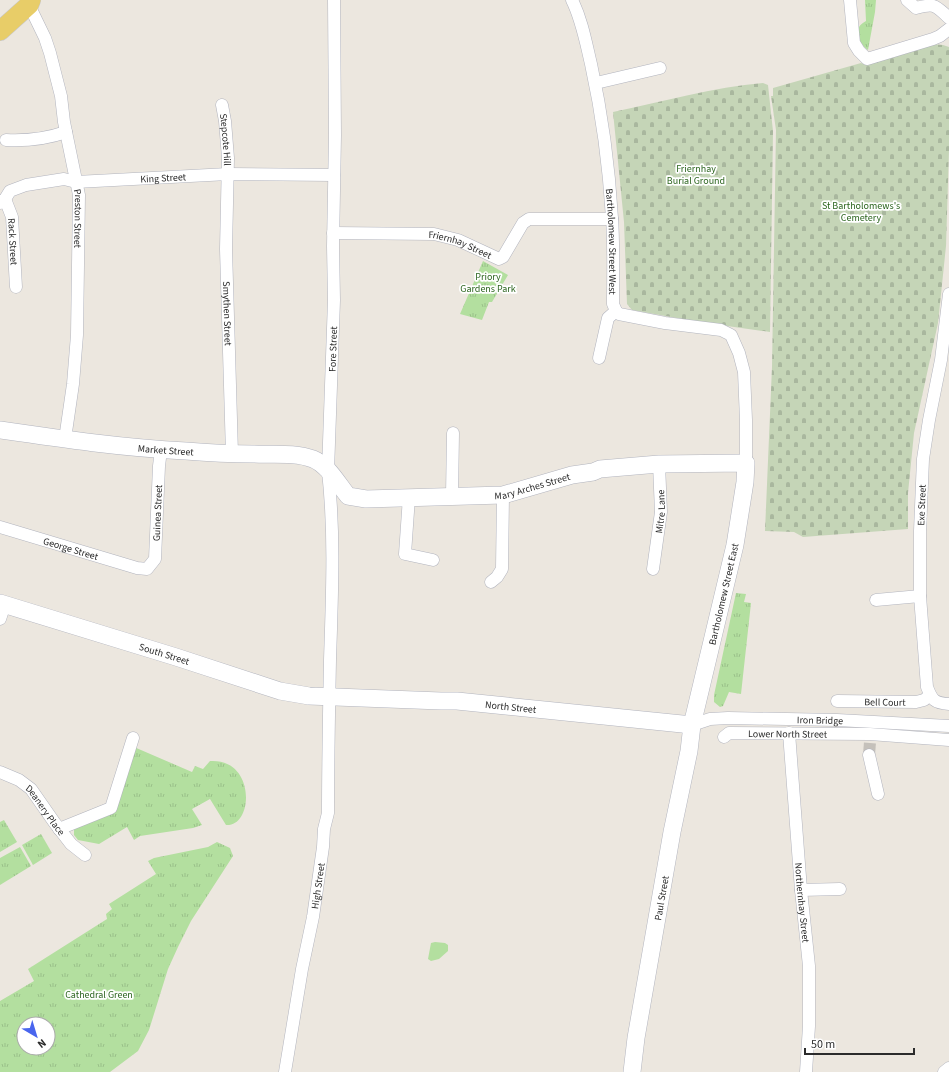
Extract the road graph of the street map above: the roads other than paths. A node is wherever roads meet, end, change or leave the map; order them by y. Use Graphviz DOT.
graph roads {
  1 [pos="334,0"];
  2 [pos="572,0"];
  3 [pos="850,0"];
  4 [pos="907,0"];
  5 [pos="32,2"];
  6 [pos="949,18"];
  7 [pos="949,29"];
  8 [pos="0,31"];
  9 [pos="660,68"];
  10 [pos="596,83"];
  11 [pos="222,105"];
  12 [pos="66,132"];
  13 [pos="6,140"];
  14 [pos="228,174"];
  15 [pos="334,174"];
  16 [pos="76,182"];
  17 [pos="3,201"];
  18 [pos="612,220"];
  19 [pos="334,233"];
  20 [pos="16,287"];
  21 [pos="949,294"];
  22 [pos="616,311"];
  23 [pos="599,358"];
  24 [pos="0,430"];
  25 [pos="453,433"];
  26 [pos="65,440"];
  27 [pos="161,450"];
  28 [pos="232,454"];
  29 [pos="746,463"];
  30 [pos="659,464"];
  31 [pos="328,471"];
  32 [pos="503,495"];
  33 [pos="452,496"];
  34 [pos="409,497"];
  35 [pos="0,527"];
  36 [pos="433,560"];
  37 [pos="650,562"];
  38 [pos="142,570"];
  39 [pos="491,582"];
  40 [pos="920,596"];
  41 [pos="876,600"];
  42 [pos="2,609"];
  43 [pos="930,695"];
  44 [pos="329,698"];
  45 [pos="837,701"];
  46 [pos="949,704"];
  47 [pos="692,725"];
  48 [pos="949,726"];
  49 [pos="789,733"];
  50 [pos="724,737"];
  51 [pos="133,738"];
  52 [pos="949,740"];
  53 [pos="869,755"];
  54 [pos="0,772"];
  55 [pos="878,794"];
  56 [pos="59,829"];
  57 [pos="85,855"];
  58 [pos="840,888"];
  59 [pos="800,890"];
  60 [pos="949,1068"];
  61 [pos="286,1072"];
  62 [pos="632,1072"];
  63 [pos="806,1072"];
  64 [pos="944,1072"];
  1 -- 15 [label="street, Fore Street"];
  2 -- 10 [label="street, Bartholomew Street West"];
  3 -- 7 [label="street"];
  4 -- 6 [label="street"];
  5 -- 8 [label="main road"];
  5 -- 12 [label="street, Preston Street"];
  9 -- 10 [label="street"];
  10 -- 18 [label="street, Bartholomew Street West"];
  11 -- 14 [label="street, Stepcote Hill"];
  12 -- 13 [label="street"];
  12 -- 16 [label="street, Preston Street"];
  14 -- 15 [label="street, King Street"];
  14 -- 16 [label="street, King Street"];
  14 -- 28 [label="street, Smythen Street"];
  15 -- 19 [label="street, Fore Street"];
  16 -- 17 [label="street, King Street"];
  16 -- 26 [label="street, Preston Street"];
  17 -- 20 [label="street, Rack Street"];
  18 -- 19 [label="street, Friernhay Street"];
  18 -- 22 [label="street, Bartholomew Street West"];
  19 -- 31 [label="street, Fore Street"];
  21 -- 40 [label="street, Exe Street"];
  22 -- 23 [label="street"];
  22 -- 29 [label="street"];
  24 -- 26 [label="street, Market Street"];
  25 -- 33 [label="street"];
  26 -- 27 [label="street, Market Street"];
  27 -- 28 [label="street, Market Street"];
  27 -- 38 [label="street, Guinea Street"];
  28 -- 31 [label="street, Market Street"];
  29 -- 30 [label="street, Mary Arches Street"];
  29 -- 47 [label="street, Bartholomew Street East"];
  30 -- 32 [label="street, Mary Arches Street"];
  30 -- 37 [label="street, Mitre Lane"];
  31 -- 34 [label="street, Mary Arches Street"];
  31 -- 44 [label="street, Fore Street"];
  32 -- 33 [label="street, Mary Arches Street"];
  32 -- 39 [label="street"];
  33 -- 34 [label="street, Mary Arches Street"];
  34 -- 36 [label="street"];
  35 -- 38 [label="street, George Street"];
  40 -- 41 [label="street"];
  40 -- 43 [label="street, Exe Street"];
  42 -- 44 [label="street, South Street"];
  43 -- 45 [label="street, Bell Court"];
  43 -- 46 [label="street"];
  44 -- 47 [label="street, North Street"];
  44 -- 61 [label="street, High Street"];
  47 -- 48 [label="street, Iron Bridge"];
  47 -- 62 [label="street, Paul Street"];
  49 -- 50 [label="street, Lower North Street"];
  49 -- 52 [label="street, Lower North Street"];
  49 -- 59 [label="street, Northernhay Street"];
  51 -- 56 [label="street"];
  53 -- 55 [label="street"];
  54 -- 56 [label="street, Deanery Place"];
  56 -- 57 [label="street, Deanery Place"];
  58 -- 59 [label="street"];
  59 -- 63 [label="street, Northernhay Street"];
  60 -- 64 [label="street"];
}
